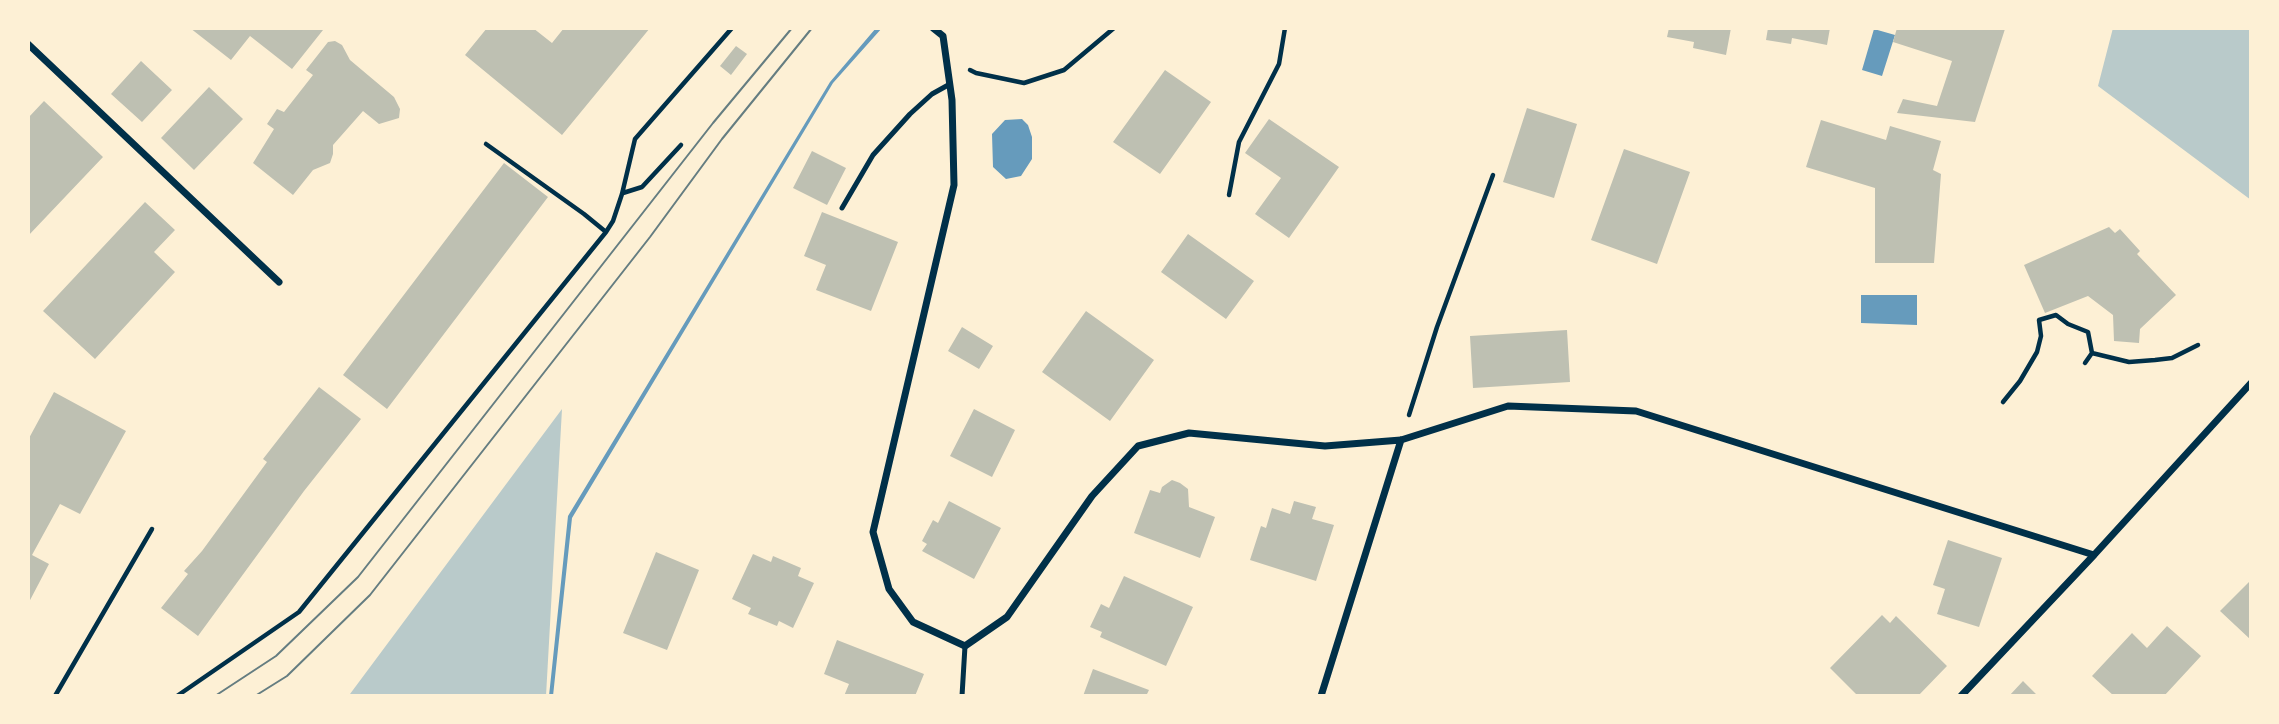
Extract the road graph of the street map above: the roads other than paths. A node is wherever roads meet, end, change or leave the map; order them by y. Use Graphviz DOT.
graph roads {
  1 [pos="933,28"];
  2 [pos="950,28"];
  3 [pos="943,36"];
  4 [pos="28,44"];
  5 [pos="950,84"];
  6 [pos="842,208"];
  7 [pos="279,282"];
  8 [pos="2251,383"];
  9 [pos="1401,440"];
  10 [pos="2094,555"];
  11 [pos="965,646"];
  12 [pos="962,696"];
  13 [pos="1321,696"];
  14 [pos="1961,696"];
  1 -- 3 [label="street"];
  2 -- 3 [label="street"];
  3 -- 5 [label="street"];
  4 -- 7 [label="street"];
  5 -- 6 [label="lane"];
  5 -- 11 [label="street"];
  8 -- 10 [label="street"];
  9 -- 10 [label="street"];
  9 -- 11 [label="street"];
  9 -- 13 [label="street"];
  10 -- 14 [label="street"];
  11 -- 12 [label="lane"];
}
